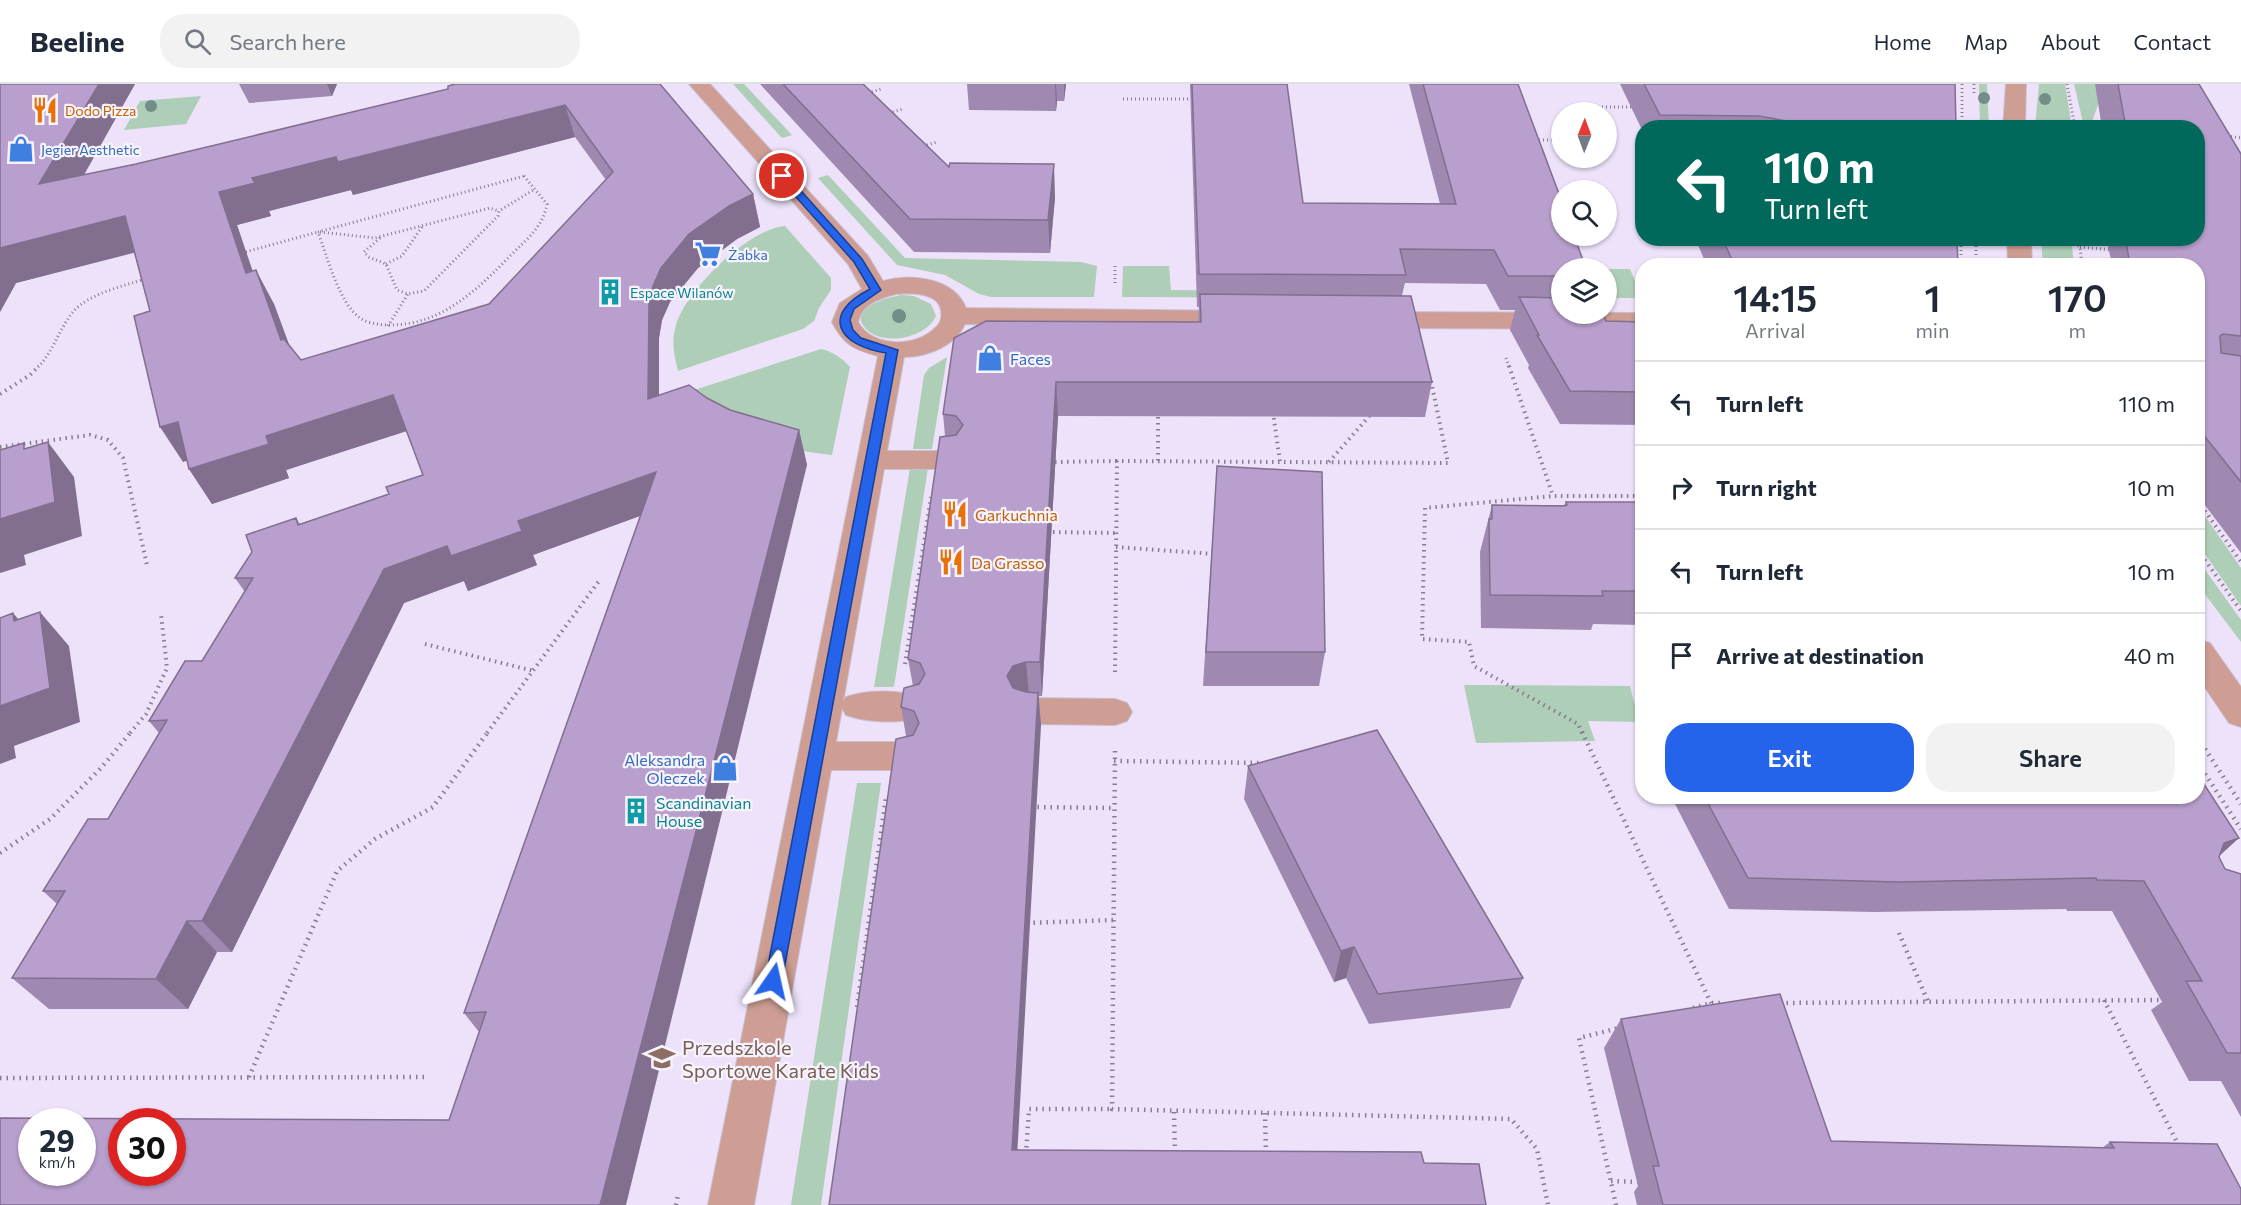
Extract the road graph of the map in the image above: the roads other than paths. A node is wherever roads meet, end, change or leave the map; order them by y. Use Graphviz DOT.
graph roads {
  1 [pos="699,84"];
  2 [pos="2016,84"];
  3 [pos="2014,120"];
  4 [pos="875,290"];
  5 [pos="956,316"];
  6 [pos="1260,320"];
  7 [pos="1343,320"];
  8 [pos="1635,321"];
  9 [pos="892,350"];
  10 [pos="872,460"];
  11 [pos="943,460"];
  12 [pos="2205,662"];
  13 [pos="858,706"];
  14 [pos="912,707"];
  15 [pos="1029,711"];
  16 [pos="1115,712"];
  17 [pos="2241,714"];
  18 [pos="816,756"];
  19 [pos="905,756"];
  20 [pos="731,1205"];
  1 -- 4 [label="street"];
  2 -- 3 [label="street"];
  4 -- 5 [label="street"];
  4 -- 9 [label="street"];
  5 -- 6 [label="street"];
  5 -- 9 [label="street"];
  7 -- 8 [label="street"];
  9 -- 10 [label="street"];
  10 -- 11 [label="street"];
  10 -- 18 [label="street"];
  12 -- 17 [label="street"];
  13 -- 14 [label="street"];
  15 -- 16 [label="street"];
  18 -- 19 [label="street"];
  18 -- 20 [label="street"];
}
